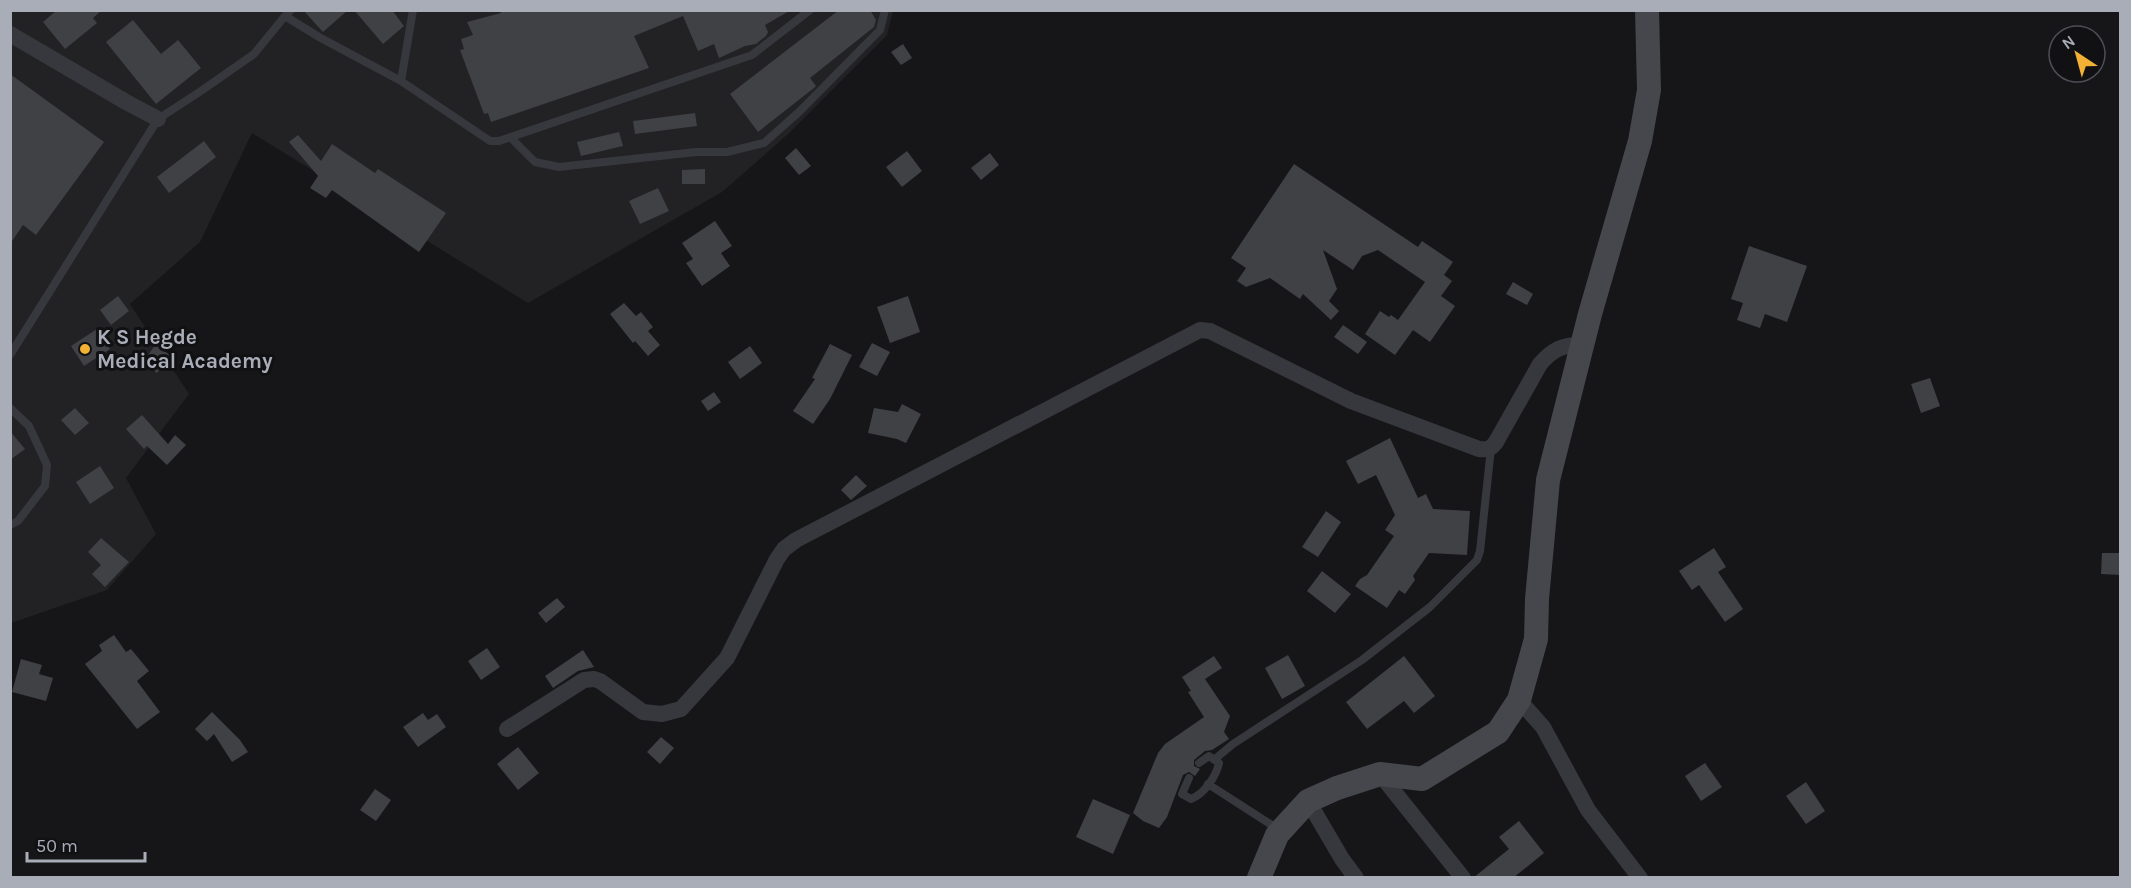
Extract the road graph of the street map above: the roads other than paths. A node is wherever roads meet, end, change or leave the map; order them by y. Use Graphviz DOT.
graph roads {
  1 [pos="413,10"];
  2 [pos="810,10"];
  3 [pos="885,10"];
  4 [pos="1647,10"];
  5 [pos="288,13"];
  6 [pos="10,34"];
  7 [pos="401,81"];
  8 [pos="158,119"];
  9 [pos="511,138"];
  10 [pos="1582,345"];
  11 [pos="10,355"];
  12 [pos="10,408"];
  13 [pos="1491,448"];
  14 [pos="10,525"];
  15 [pos="1519,700"];
  16 [pos="507,729"];
  17 [pos="1215,759"];
  18 [pos="1199,763"];
  19 [pos="1380,774"];
  20 [pos="1189,778"];
  21 [pos="1208,784"];
  22 [pos="1308,801"];
  23 [pos="1281,831"];
  24 [pos="1259,878"];
  25 [pos="1356,878"];
  26 [pos="1462,878"];
  27 [pos="1640,878"];
  1 -- 7 [label="lane"];
  2 -- 9 [label="lane"];
  3 -- 9 [label="lane"];
  4 -- 10 [label="main road"];
  5 -- 7 [label="lane"];
  5 -- 8 [label="lane"];
  6 -- 8 [label="street"];
  7 -- 9 [label="lane"];
  8 -- 11 [label="lane"];
  10 -- 13 [label="street"];
  10 -- 15 [label="main road"];
  12 -- 14 [label="lane"];
  13 -- 16 [label="street"];
  13 -- 17 [label="lane"];
  15 -- 19 [label="main road"];
  15 -- 27 [label="street"];
  17 -- 18 [label="lane"];
  17 -- 21 [label="lane"];
  19 -- 22 [label="main road"];
  19 -- 26 [label="street"];
  20 -- 21 [label="lane"];
  21 -- 23 [label="lane"];
  22 -- 23 [label="main road"];
  22 -- 25 [label="street"];
  23 -- 24 [label="main road"];
}
